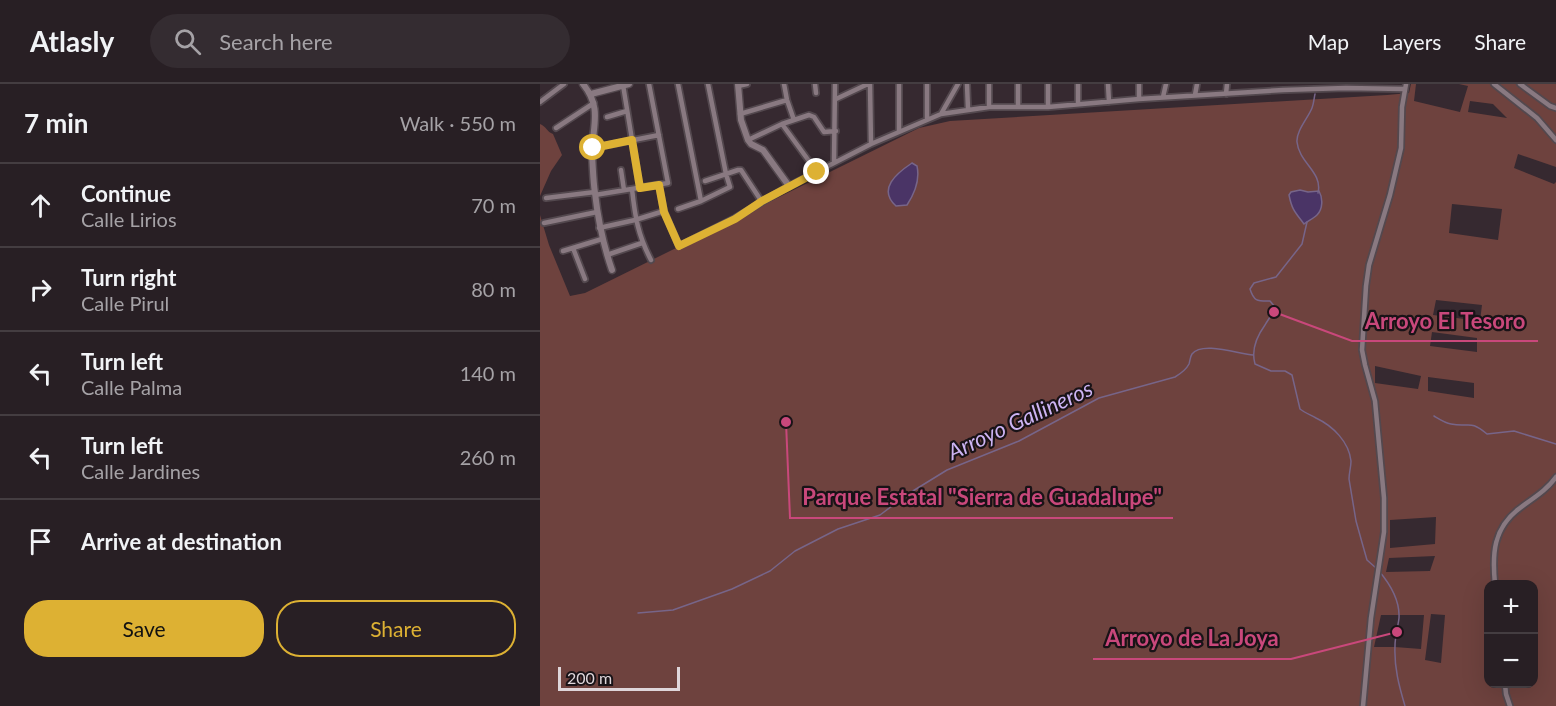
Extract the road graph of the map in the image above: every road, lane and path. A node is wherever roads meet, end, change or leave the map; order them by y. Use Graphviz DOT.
graph roads {
  1 [pos="564,84"];
  2 [pos="583,84"];
  3 [pos="649,84"];
  4 [pos="678,84"];
  5 [pos="708,84"];
  6 [pos="747,84"];
  7 [pos="784,84"];
  8 [pos="815,84"];
  9 [pos="835,84"];
  10 [pos="869,84"];
  11 [pos="899,84"];
  12 [pos="927,84"];
  13 [pos="958,84"];
  14 [pos="967,84"];
  15 [pos="989,84"];
  16 [pos="1018,84"];
  17 [pos="1048,84"];
  18 [pos="1078,84"];
  19 [pos="1108,84"];
  20 [pos="1139,84"];
  21 [pos="1166,84"];
  22 [pos="1197,84"];
  23 [pos="1227,84"];
  24 [pos="1260,84"];
  25 [pos="1284,84"];
  26 [pos="1494,84"];
  27 [pos="1520,84"];
  28 [pos="626,85"];
  29 [pos="738,85"];
  30 [pos="1315,86"];
  31 [pos="1346,86"];
  32 [pos="1405,86"];
  33 [pos="1283,90"];
  34 [pos="1259,92"];
  35 [pos="816,93"];
  36 [pos="591,94"];
  37 [pos="1226,94"];
  38 [pos="1195,95"];
  39 [pos="1163,97"];
  40 [pos="836,99"];
  41 [pos="1139,99"];
  42 [pos="787,100"];
  43 [pos="540,102"];
  44 [pos="1109,102"];
  45 [pos="594,104"];
  46 [pos="1078,104"];
  47 [pos="1048,106"];
  48 [pos="989,107"];
  49 [pos="1018,107"];
  50 [pos="1556,108"];
  51 [pos="968,109"];
  52 [pos="627,111"];
  53 [pos="740,114"];
  54 [pos="941,114"];
  55 [pos="607,117"];
  56 [pos="927,119"];
  57 [pos="794,120"];
  58 [pos="782,124"];
  59 [pos="556,128"];
  60 [pos="836,131"];
  61 [pos="899,132"];
  62 [pos="659,135"];
  63 [pos="632,140"];
  64 [pos="748,140"];
  65 [pos="1556,140"];
  66 [pos="871,144"];
  67 [pos="593,148"];
  68 [pos="834,162"];
  69 [pos="621,170"];
  70 [pos="817,172"];
  71 [pos="726,174"];
  72 [pos="705,181"];
  73 [pos="659,185"];
  74 [pos="789,186"];
  75 [pos="640,188"];
  76 [pos="632,189"];
  77 [pos="624,190"];
  78 [pos="595,193"];
  79 [pos="546,198"];
  80 [pos="700,201"];
  81 [pos="762,201"];
  82 [pos="678,209"];
  83 [pos="597,212"];
  84 [pos="664,212"];
  85 [pos="635,220"];
  86 [pos="544,223"];
  87 [pos="599,228"];
  88 [pos="602,239"];
  89 [pos="642,243"];
  90 [pos="573,248"];
  91 [pos="564,251"];
  92 [pos="607,255"];
  93 [pos="651,260"];
  94 [pos="612,270"];
  95 [pos="585,279"];
  96 [pos="1556,477"];
  97 [pos="1495,580"];
  98 [pos="1505,688"];
  99 [pos="1363,706"];
  100 [pos="1510,706"];
  1 -- 43 [label="street"];
  2 -- 36 [label="street"];
  3 -- 62 [label="street"];
  4 -- 80 [label="street"];
  5 -- 71 [label="street"];
  6 -- 29 [label="street"];
  7 -- 42 [label="street"];
  8 -- 35 [label="street"];
  9 -- 40 [label="street"];
  10 -- 40 [label="street"];
  10 -- 66 [label="street"];
  11 -- 61 [label="street"];
  12 -- 56 [label="street"];
  13 -- 54 [label="street"];
  14 -- 51 [label="street"];
  15 -- 48 [label="street"];
  16 -- 49 [label="street"];
  17 -- 47 [label="street"];
  18 -- 46 [label="street"];
  19 -- 44 [label="street"];
  20 -- 41 [label="street"];
  21 -- 39 [label="street"];
  22 -- 38 [label="street"];
  23 -- 37 [label="street"];
  24 -- 34 [label="street"];
  25 -- 33 [label="street"];
  26 -- 65 [label="street"];
  27 -- 50 [label="street"];
  28 -- 36 [label="street"];
  28 -- 52 [label="street"];
  29 -- 53 [label="street"];
  30 -- 31 [label="street"];
  30 -- 33 [label="street"];
  31 -- 32 [label="street"];
  32 -- 99 [label="street"];
  33 -- 34 [label="street"];
  34 -- 37 [label="street"];
  36 -- 45 [label="street"];
  37 -- 38 [label="street"];
  38 -- 39 [label="street"];
  39 -- 41 [label="street"];
  40 -- 60 [label="street"];
  41 -- 44 [label="street"];
  42 -- 53 [label="street"];
  42 -- 57 [label="street"];
  44 -- 46 [label="street"];
  45 -- 59 [label="street"];
  45 -- 67 [label="street"];
  46 -- 47 [label="street"];
  47 -- 49 [label="street"];
  48 -- 49 [label="street"];
  48 -- 51 [label="street"];
  51 -- 54 [label="street"];
  52 -- 55 [label="street"];
  52 -- 63 [label="street"];
  53 -- 64 [label="street"];
  54 -- 56 [label="street"];
  56 -- 61 [label="street"];
  57 -- 58 [label="street"];
  57 -- 60 [label="street"];
  58 -- 64 [label="street"];
  58 -- 70 [label="street"];
  60 -- 68 [label="street"];
  61 -- 66 [label="street"];
  62 -- 63 [label="street"];
  62 -- 73 [label="street"];
  63 -- 67 [label="street"];
  63 -- 75 [label="street"];
  64 -- 74 [label="street"];
  66 -- 68 [label="street"];
  67 -- 78 [label="street"];
  68 -- 70 [label="street"];
  69 -- 77 [label="street"];
  70 -- 74 [label="street"];
  71 -- 72 [label="street"];
  71 -- 80 [label="street"];
  71 -- 81 [label="street"];
  73 -- 75 [label="street"];
  73 -- 84 [label="street"];
  74 -- 81 [label="street"];
  75 -- 76 [label="street"];
  76 -- 77 [label="street"];
  76 -- 85 [label="street"];
  77 -- 78 [label="street"];
  78 -- 79 [label="street"];
  78 -- 83 [label="street"];
  80 -- 82 [label="street"];
  81 -- 84 [label="street"];
  83 -- 86 [label="street"];
  83 -- 87 [label="street"];
  84 -- 85 [label="street"];
  85 -- 87 [label="street"];
  85 -- 89 [label="street"];
  87 -- 88 [label="street"];
  88 -- 90 [label="street"];
  88 -- 92 [label="street"];
  89 -- 92 [label="street"];
  89 -- 93 [label="street"];
  90 -- 91 [label="street"];
  90 -- 95 [label="street"];
  92 -- 94 [label="street"];
  96 -- 97 [label="street"];
  98 -- 100 [label="street"];
}
